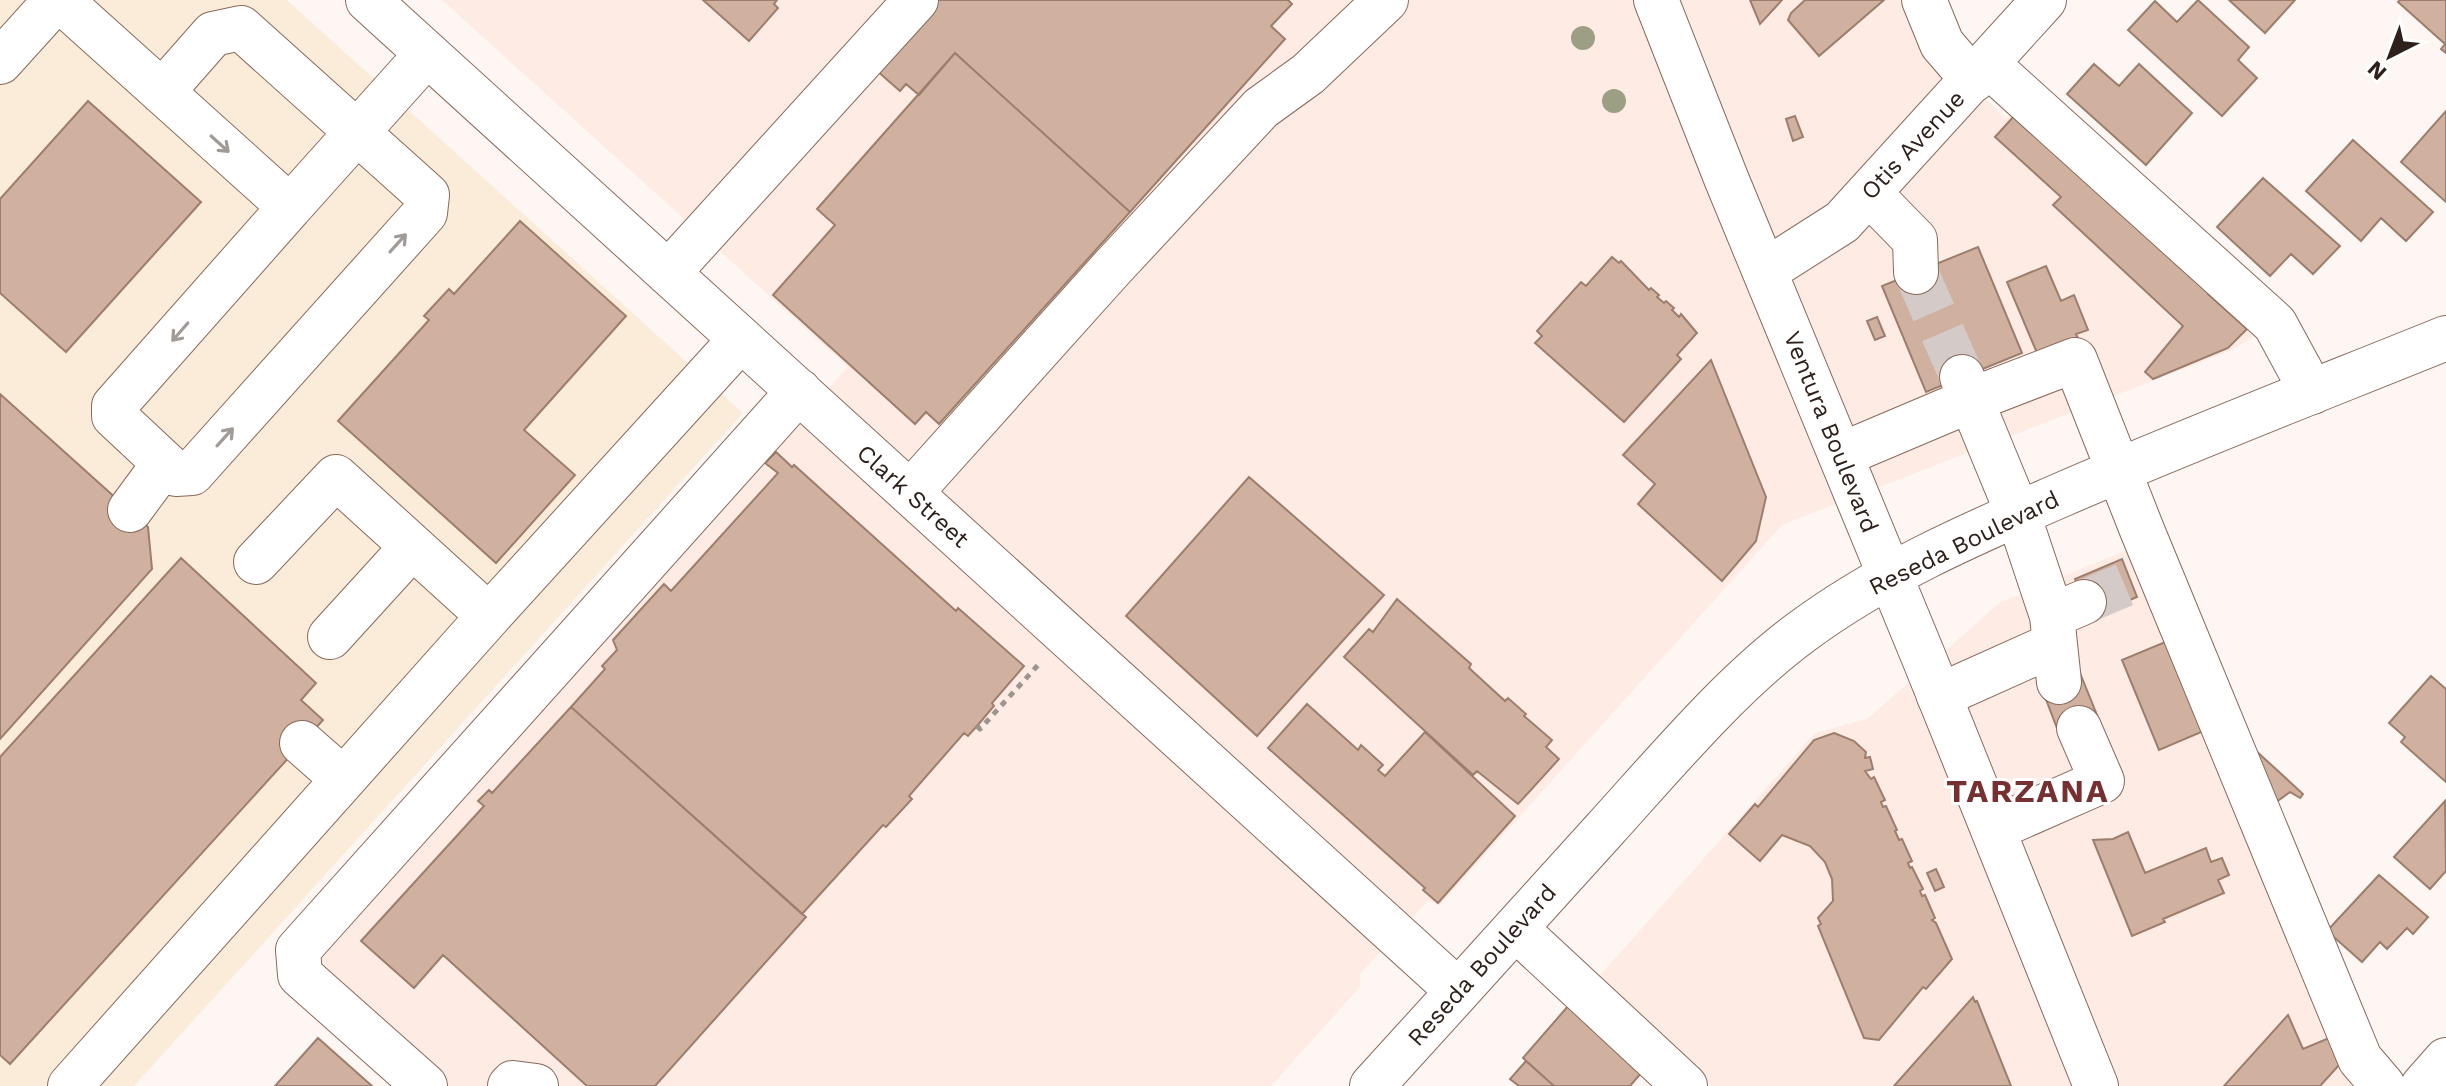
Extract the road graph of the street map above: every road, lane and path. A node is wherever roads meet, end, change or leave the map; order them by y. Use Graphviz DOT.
graph roads {
  1 [pos="58,0"];
  2 [pos="368,0"];
  3 [pos="916,0"];
  4 [pos="1386,0"];
  5 [pos="1656,0"];
  6 [pos="1924,0"];
  7 [pos="2044,0"];
  8 [pos="427,54"];
  9 [pos="0,62"];
  10 [pos="1980,72"];
  11 [pos="162,92"];
  12 [pos="357,132"];
  13 [pos="1869,193"];
  14 [pos="290,207"];
  15 [pos="1765,271"];
  16 [pos="1916,272"];
  17 [pos="668,273"];
  18 [pos="2446,338"];
  19 [pos="741,339"];
  20 [pos="1966,389"];
  21 [pos="799,391"];
  22 [pos="2312,392"];
  23 [pos="1841,455"];
  24 [pos="164,464"];
  25 [pos="2119,470"];
  26 [pos="910,493"];
  27 [pos="130,510"];
  28 [pos="2018,514"];
  29 [pos="412,547"];
  30 [pos="256,562"];
  31 [pos="1890,576"];
  32 [pos="489,616"];
  33 [pos="330,637"];
  34 [pos="1039,664"];
  35 [pos="1939,696"];
  36 [pos="977,726"];
  37 [pos="2079,728"];
  38 [pos="302,743"];
  39 [pos="343,779"];
  40 [pos="1993,829"];
  41 [pos="1516,929"];
  42 [pos="1458,991"];
  43 [pos="2446,1060"];
  44 [pos="70,1086"];
  45 [pos="425,1086"];
  46 [pos="510,1086"];
  47 [pos="536,1086"];
  48 [pos="1372,1086"];
  49 [pos="1685,1086"];
  50 [pos="2096,1086"];
  51 [pos="2383,1086"];
  52 [pos="2423,1086"];
  1 -- 9 [label="main road"];
  1 -- 11 [label="main road"];
  2 -- 8 [label="main road, Clark Street"];
  3 -- 17 [label="main road"];
  4 -- 26 [label="main road"];
  5 -- 15 [label="main road, Ventura Boulevard"];
  6 -- 10 [label="main road"];
  7 -- 10 [label="main road, Otis Avenue"];
  8 -- 12 [label="main road"];
  8 -- 17 [label="main road, Clark Street"];
  10 -- 13 [label="main road, Otis Avenue"];
  10 -- 22 [label="main road"];
  11 -- 12 [label="main road"];
  11 -- 14 [label="main road, one-way"];
  12 -- 14 [label="main road"];
  24 -- 12 [label="main road, one-way"];
  13 -- 15 [label="main road, Otis Avenue"];
  13 -- 16 [label="main road"];
  14 -- 24 [label="main road, one-way"];
  15 -- 23 [label="main road, Ventura Boulevard"];
  17 -- 19 [label="main road, Clark Street"];
  18 -- 22 [label="main road, Reseda Boulevard"];
  19 -- 21 [label="main road, Clark Street"];
  19 -- 32 [label="main road"];
  20 -- 23 [label="main road"];
  20 -- 25 [label="main road"];
  20 -- 28 [label="main road"];
  21 -- 26 [label="main road, Clark Street"];
  21 -- 45 [label="main road"];
  22 -- 25 [label="main road, Reseda Boulevard"];
  23 -- 31 [label="main road, Ventura Boulevard"];
  24 -- 27 [label="main road"];
  25 -- 28 [label="main road, Reseda Boulevard"];
  25 -- 51 [label="main road"];
  26 -- 42 [label="main road, Clark Street"];
  28 -- 31 [label="main road, Reseda Boulevard"];
  28 -- 35 [label="main road"];
  29 -- 30 [label="main road"];
  29 -- 32 [label="main road"];
  29 -- 33 [label="main road"];
  31 -- 35 [label="main road, Ventura Boulevard"];
  31 -- 41 [label="main road, Reseda Boulevard"];
  32 -- 39 [label="main road"];
  34 -- 36 [label="path"];
  35 -- 40 [label="main road, Ventura Boulevard"];
  37 -- 40 [label="main road"];
  38 -- 39 [label="main road"];
  39 -- 44 [label="main road"];
  40 -- 50 [label="main road, Ventura Boulevard"];
  41 -- 42 [label="main road, Reseda Boulevard"];
  41 -- 49 [label="main road"];
  42 -- 48 [label="main road, Reseda Boulevard"];
  43 -- 52 [label="main road"];
  46 -- 47 [label="main road"];
}
